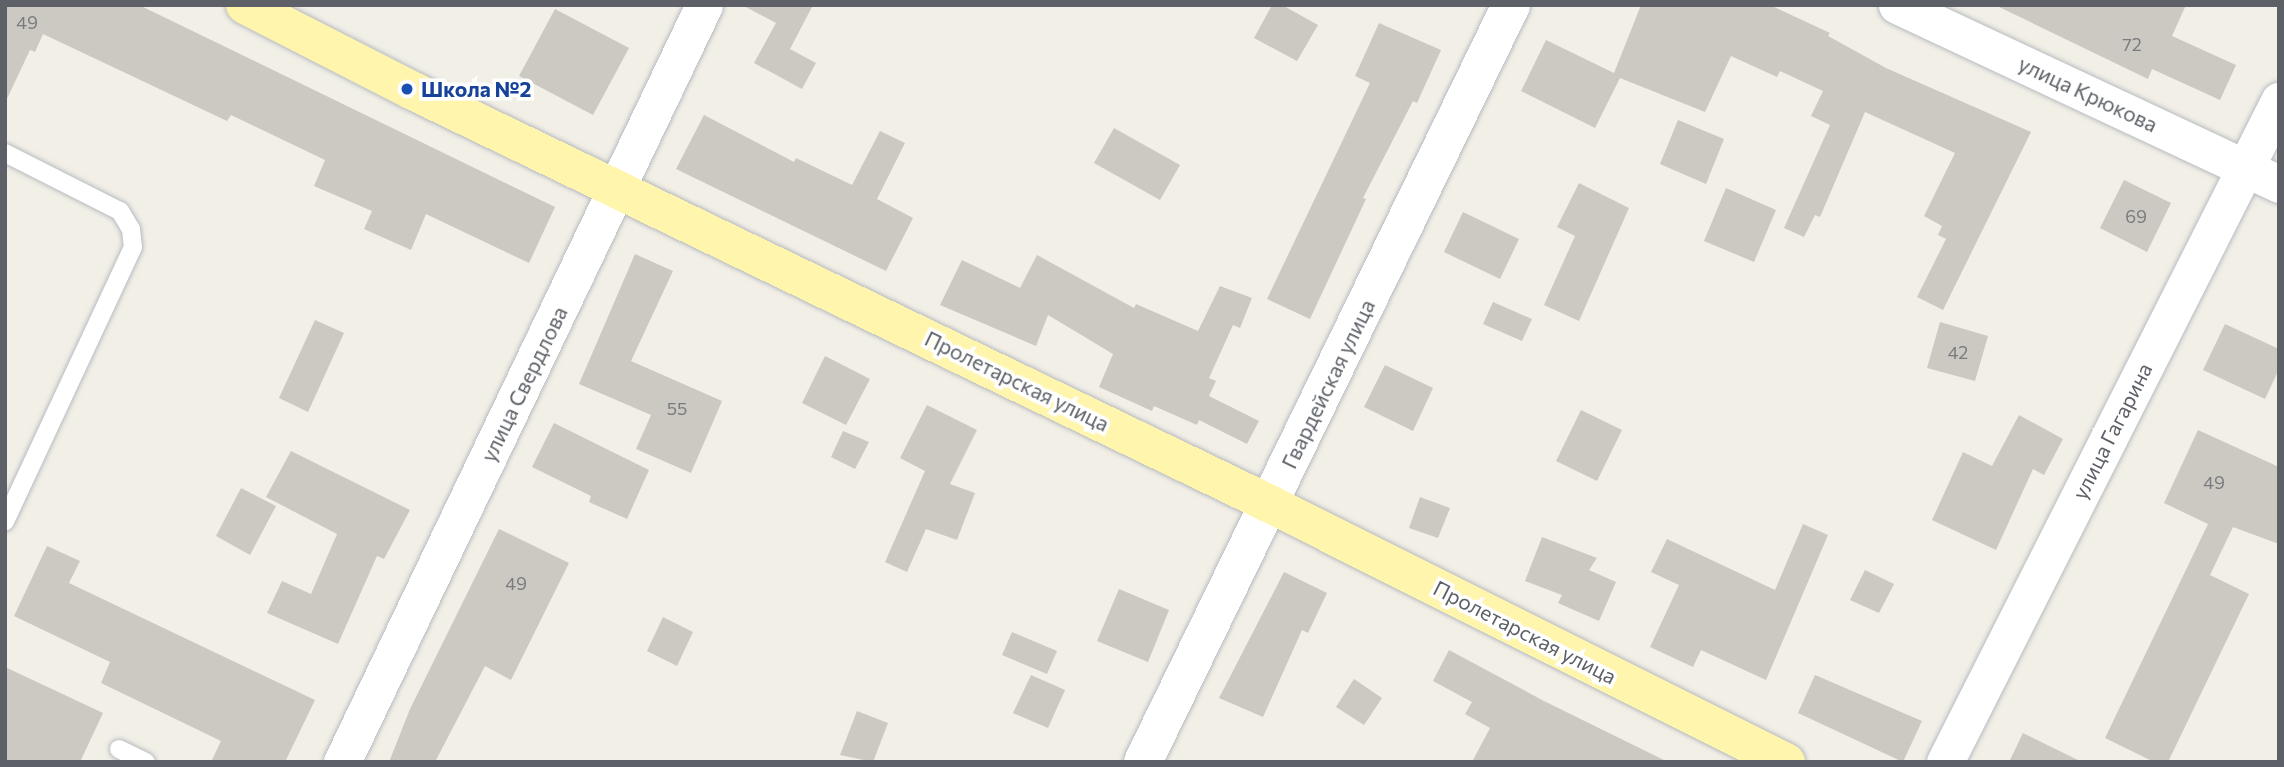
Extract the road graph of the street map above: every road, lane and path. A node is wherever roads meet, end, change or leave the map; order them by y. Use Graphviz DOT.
graph roads {
  1 [pos="245,5"];
  2 [pos="704,5"];
  3 [pos="1511,5"];
  4 [pos="1897,5"];
  5 [pos="2279,100"];
  6 [pos="5,153"];
  7 [pos="2245,167"];
  8 [pos="2279,184"];
  9 [pos="618,189"];
  10 [pos="1270,504"];
  11 [pos="5,522"];
  12 [pos="119,749"];
  13 [pos="146,762"];
  14 [pos="342,762"];
  15 [pos="1143,762"];
  16 [pos="1786,762"];
  17 [pos="1945,762"];
  1 -- 9 [label="main road, Пролетарская улица"];
  2 -- 9 [label="street, улица Свердлова"];
  3 -- 10 [label="street, Гвардейская улица"];
  4 -- 7 [label="street, улица Крюкова"];
  5 -- 7 [label="street, улица Гагарина"];
  6 -- 11 [label="lane"];
  7 -- 8 [label="street, улица Крюкова"];
  7 -- 17 [label="street, улица Гагарина"];
  9 -- 10 [label="main road, Пролетарская улица"];
  9 -- 14 [label="street, улица Свердлова"];
  10 -- 15 [label="street, Гвардейская улица"];
  10 -- 16 [label="main road, Пролетарская улица"];
  12 -- 13 [label="lane"];
}
